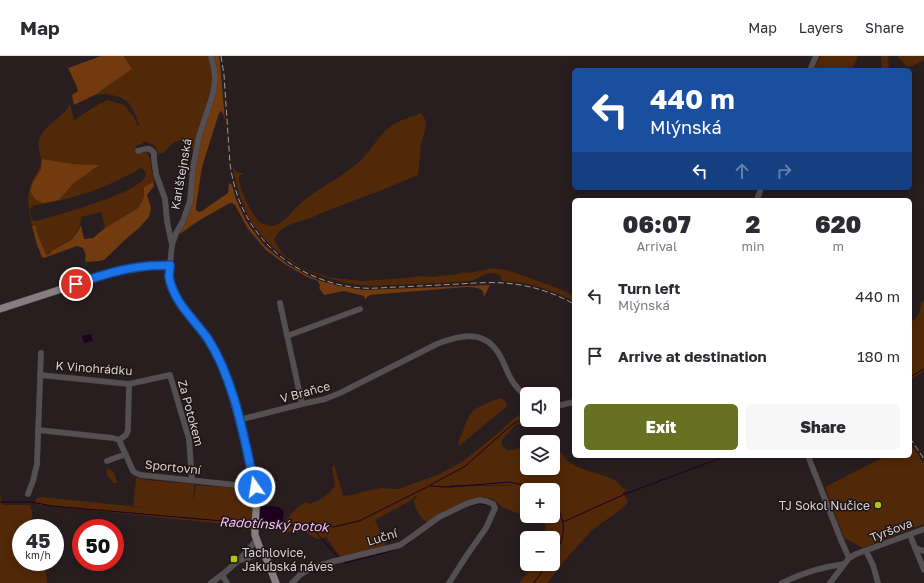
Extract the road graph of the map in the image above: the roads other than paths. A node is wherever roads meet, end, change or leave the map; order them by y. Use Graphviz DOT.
graph roads {
  1 [pos="211,56"];
  2 [pos="816,56"];
  3 [pos="811,68"];
  4 [pos="138,151"];
  5 [pos="172,245"];
  6 [pos="170,265"];
  7 [pos="280,303"];
  8 [pos="0,309"];
  9 [pos="360,309"];
  10 [pos="287,336"];
  11 [pos="41,353"];
  12 [pos="40,375"];
  13 [pos="170,375"];
  14 [pos="130,384"];
  15 [pos="520,390"];
  16 [pos="572,402"];
  17 [pos="302,404"];
  18 [pos="560,405"];
  19 [pos="240,420"];
  20 [pos="38,430"];
  21 [pos="119,440"];
  22 [pos="126,454"];
  23 [pos="809,458"];
  24 [pos="107,462"];
  25 [pos="192,480"];
  26 [pos="255,487"];
  27 [pos="28,494"];
  28 [pos="924,529"];
  29 [pos="910,534"];
  30 [pos="256,540"];
  31 [pos="915,548"];
  32 [pos="866,551"];
  33 [pos="924,551"];
  34 [pos="262,553"];
  35 [pos="849,558"];
  36 [pos="240,560"];
  37 [pos="844,564"];
  38 [pos="924,570"];
  39 [pos="222,575"];
  40 [pos="211,583"];
  41 [pos="227,583"];
  42 [pos="276,583"];
  43 [pos="292,583"];
  44 [pos="449,583"];
  45 [pos="782,583"];
  46 [pos="830,583"];
  47 [pos="878,583"];
  1 -- 5 [label="street, Karlštejnská"];
  2 -- 3 [label="street"];
  4 -- 5 [label="street"];
  5 -- 6 [label="street, Karlštejnská"];
  6 -- 8 [label="main road"];
  6 -- 19 [label="main road, Karlštejnská"];
  7 -- 10 [label="street"];
  9 -- 10 [label="street"];
  10 -- 17 [label="street"];
  11 -- 12 [label="street, K Vinohrádku"];
  12 -- 14 [label="street, K Vinohrádku"];
  12 -- 20 [label="street, K Vinohrádku"];
  13 -- 14 [label="street, K Vinohrádku"];
  13 -- 25 [label="street, Za Potokem"];
  14 -- 21 [label="street"];
  15 -- 17 [label="street, V Braňce"];
  16 -- 18 [label="street"];
  17 -- 19 [label="street, V Braňce"];
  19 -- 26 [label="main road, Karlštejnská"];
  20 -- 21 [label="street"];
  20 -- 27 [label="street, K Vinohrádku"];
  21 -- 22 [label="street, Sportovní"];
  22 -- 24 [label="street"];
  22 -- 25 [label="street, Sportovní"];
  23 -- 35 [label="street"];
  25 -- 26 [label="street, Sportovní"];
  26 -- 30 [label="main road, Karlštejnská"];
  28 -- 29 [label="street, Tyršova"];
  29 -- 31 [label="street"];
  29 -- 32 [label="street, Tyršova"];
  30 -- 34 [label="main road, Karlštejnská"];
  30 -- 36 [label="street"];
  31 -- 33 [label="street"];
  31 -- 38 [label="street"];
  32 -- 35 [label="street, Tyršova"];
  32 -- 47 [label="street"];
  34 -- 36 [label="street"];
  34 -- 42 [label="main road, Karlštejnská"];
  35 -- 37 [label="street"];
  36 -- 39 [label="street"];
  37 -- 45 [label="street"];
  37 -- 46 [label="street"];
  39 -- 40 [label="street"];
  39 -- 41 [label="street"];
  43 -- 44 [label="street, Luční"];
}
